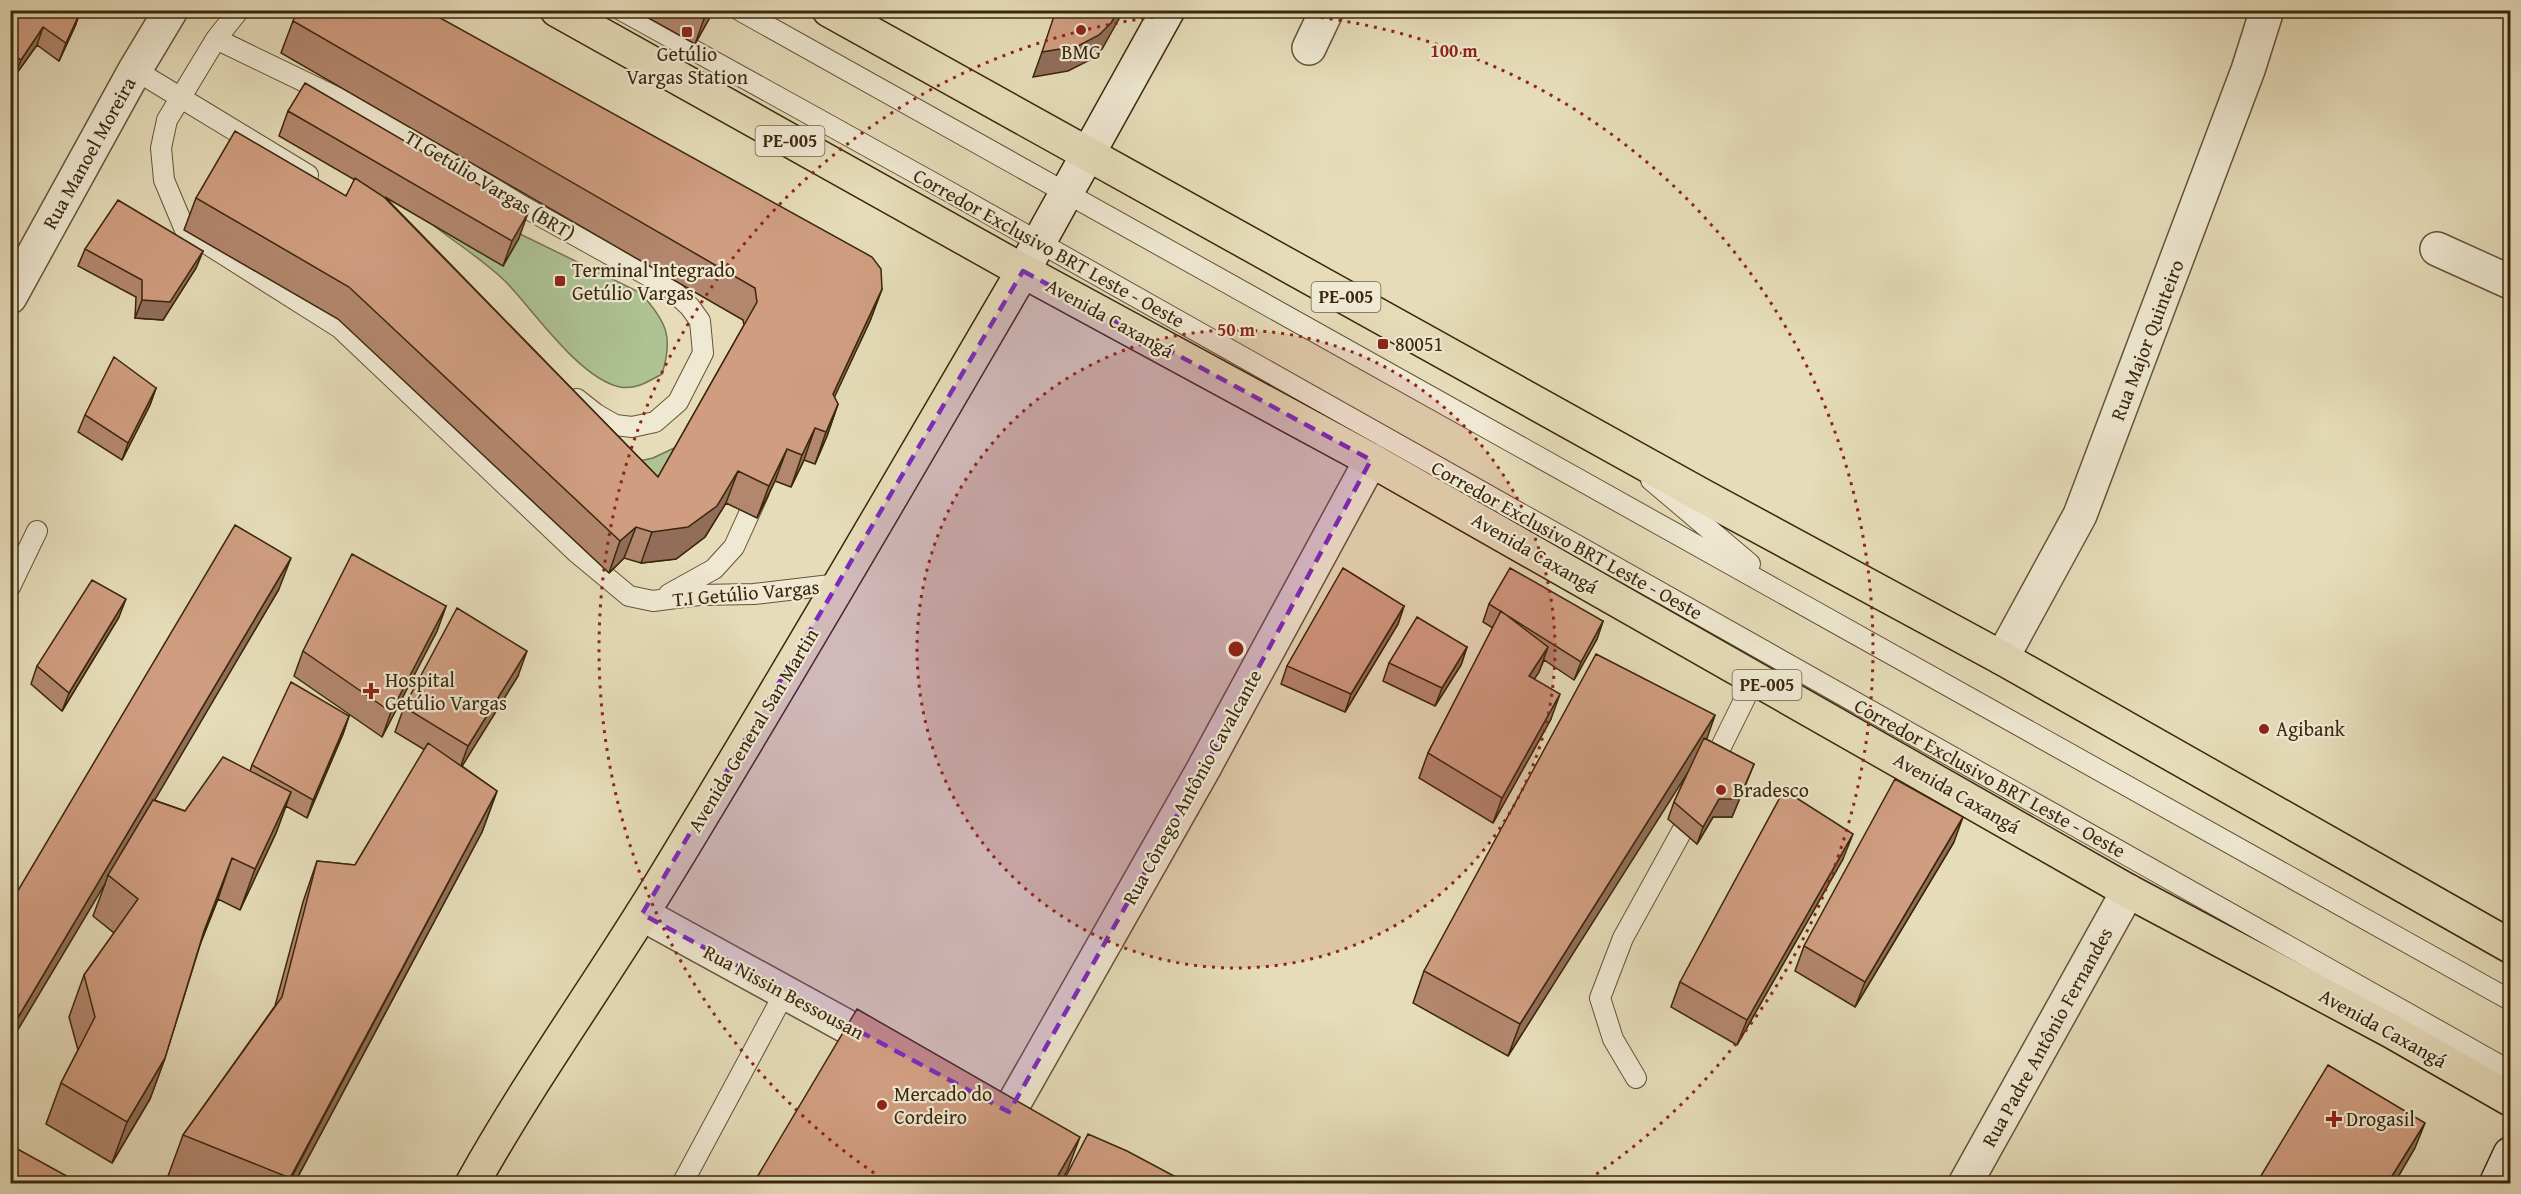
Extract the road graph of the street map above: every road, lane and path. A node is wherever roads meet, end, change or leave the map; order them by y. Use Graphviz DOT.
graph roads {
  1 [pos="171,10"];
  2 [pos="239,10"];
  3 [pos="557,10"];
  4 [pos="621,10"];
  5 [pos="739,10"];
  6 [pos="829,10"];
  7 [pos="1168,10"];
  8 [pos="1327,10"];
  9 [pos="2267,10"];
  10 [pos="216,39"];
  11 [pos="1309,48"];
  12 [pos="135,70"];
  13 [pos="179,98"];
  14 [pos="1089,154"];
  15 [pos="328,188"];
  16 [pos="1067,193"];
  17 [pos="1039,242"];
  18 [pos="2437,249"];
  19 [pos="1023,271"];
  20 [pos="2511,282"];
  21 [pos="10,297"];
  22 [pos="562,388"];
  23 [pos="1604,441"];
  24 [pos="1371,460"];
  25 [pos="762,485"];
  26 [pos="37,531"];
  27 [pos="839,584"];
  28 [pos="10,587"];
  29 [pos="1786,594"];
  30 [pos="653,601"];
  31 [pos="2002,658"];
  32 [pos="1755,678"];
  33 [pos="1713,763"];
  34 [pos="1682,831"];
  35 [pos="2128,891"];
  36 [pos="642,914"];
  37 [pos="2511,946"];
  38 [pos="784,992"];
  39 [pos="2511,1000"];
  40 [pos="916,1064"];
  41 [pos="2511,1071"];
  42 [pos="1636,1078"];
  43 [pos="978,1096"];
  44 [pos="2511,1099"];
  45 [pos="1009,1112"];
  46 [pos="1037,1127"];
  47 [pos="2511,1154"];
  48 [pos="474,1182"];
  49 [pos="682,1184"];
  50 [pos="1965,1184"];
  51 [pos="2496,1184"];
  1 -- 12 [label="street, Rua Manoel Moreira"];
  2 -- 10 [label="lane"];
  3 -- 19 [label="main road, Avenida Caxangá / PE-005"];
  4 -- 17 [label="lane, Corredor Exclusivo BRT Leste - Oeste"];
  5 -- 16 [label="lane"];
  6 -- 14 [label="main road, PE-005"];
  7 -- 14 [label="street"];
  8 -- 11 [label="street"];
  9 -- 31 [label="street, Rua Major Quinteiro"];
  10 -- 13 [label="lane"];
  10 -- 22 [label="lane, TI Getúlio Vargas (BRT)"];
  12 -- 13 [label="lane"];
  12 -- 21 [label="street, Rua Manoel Moreira"];
  13 -- 15 [label="lane"];
  13 -- 30 [label="lane"];
  14 -- 16 [label="street"];
  14 -- 23 [label="main road, PE-005"];
  16 -- 17 [label="street"];
  16 -- 29 [label="lane"];
  17 -- 19 [label="street"];
  17 -- 41 [label="lane, Corredor Exclusivo BRT Leste - Oeste"];
  18 -- 20 [label="street"];
  19 -- 24 [label="main road, Avenida Caxangá / PE-005"];
  19 -- 27 [label="main road, Avenida General San Martin"];
  23 -- 29 [label="lane"];
  23 -- 31 [label="main road, PE-005"];
  24 -- 32 [label="main road, Avenida Caxangá / PE-005"];
  24 -- 45 [label="street, Rua Cônego Antônio Cavalcante"];
  25 -- 30 [label="lane"];
  26 -- 28 [label="lane"];
  27 -- 30 [label="lane, T.I Getúlio Vargas"];
  27 -- 36 [label="main road, Avenida General San Martin"];
  29 -- 39 [label="lane"];
  31 -- 37 [label="main road, PE-005"];
  32 -- 33 [label="lane"];
  32 -- 35 [label="main road, Avenida Caxangá / PE-005"];
  34 -- 42 [label="lane"];
  35 -- 44 [label="main road, Avenida Caxangá / PE-005"];
  35 -- 50 [label="street, Rua Padre Antônio Fernandes"];
  36 -- 38 [label="street, Rua Nissin Bessousan"];
  36 -- 48 [label="main road, Avenida General San Martin"];
  38 -- 40 [label="street, Rua Nissin Bessousan"];
  38 -- 49 [label="lane"];
  43 -- 45 [label="street"];
  45 -- 46 [label="street"];
  47 -- 51 [label="street"];
}
